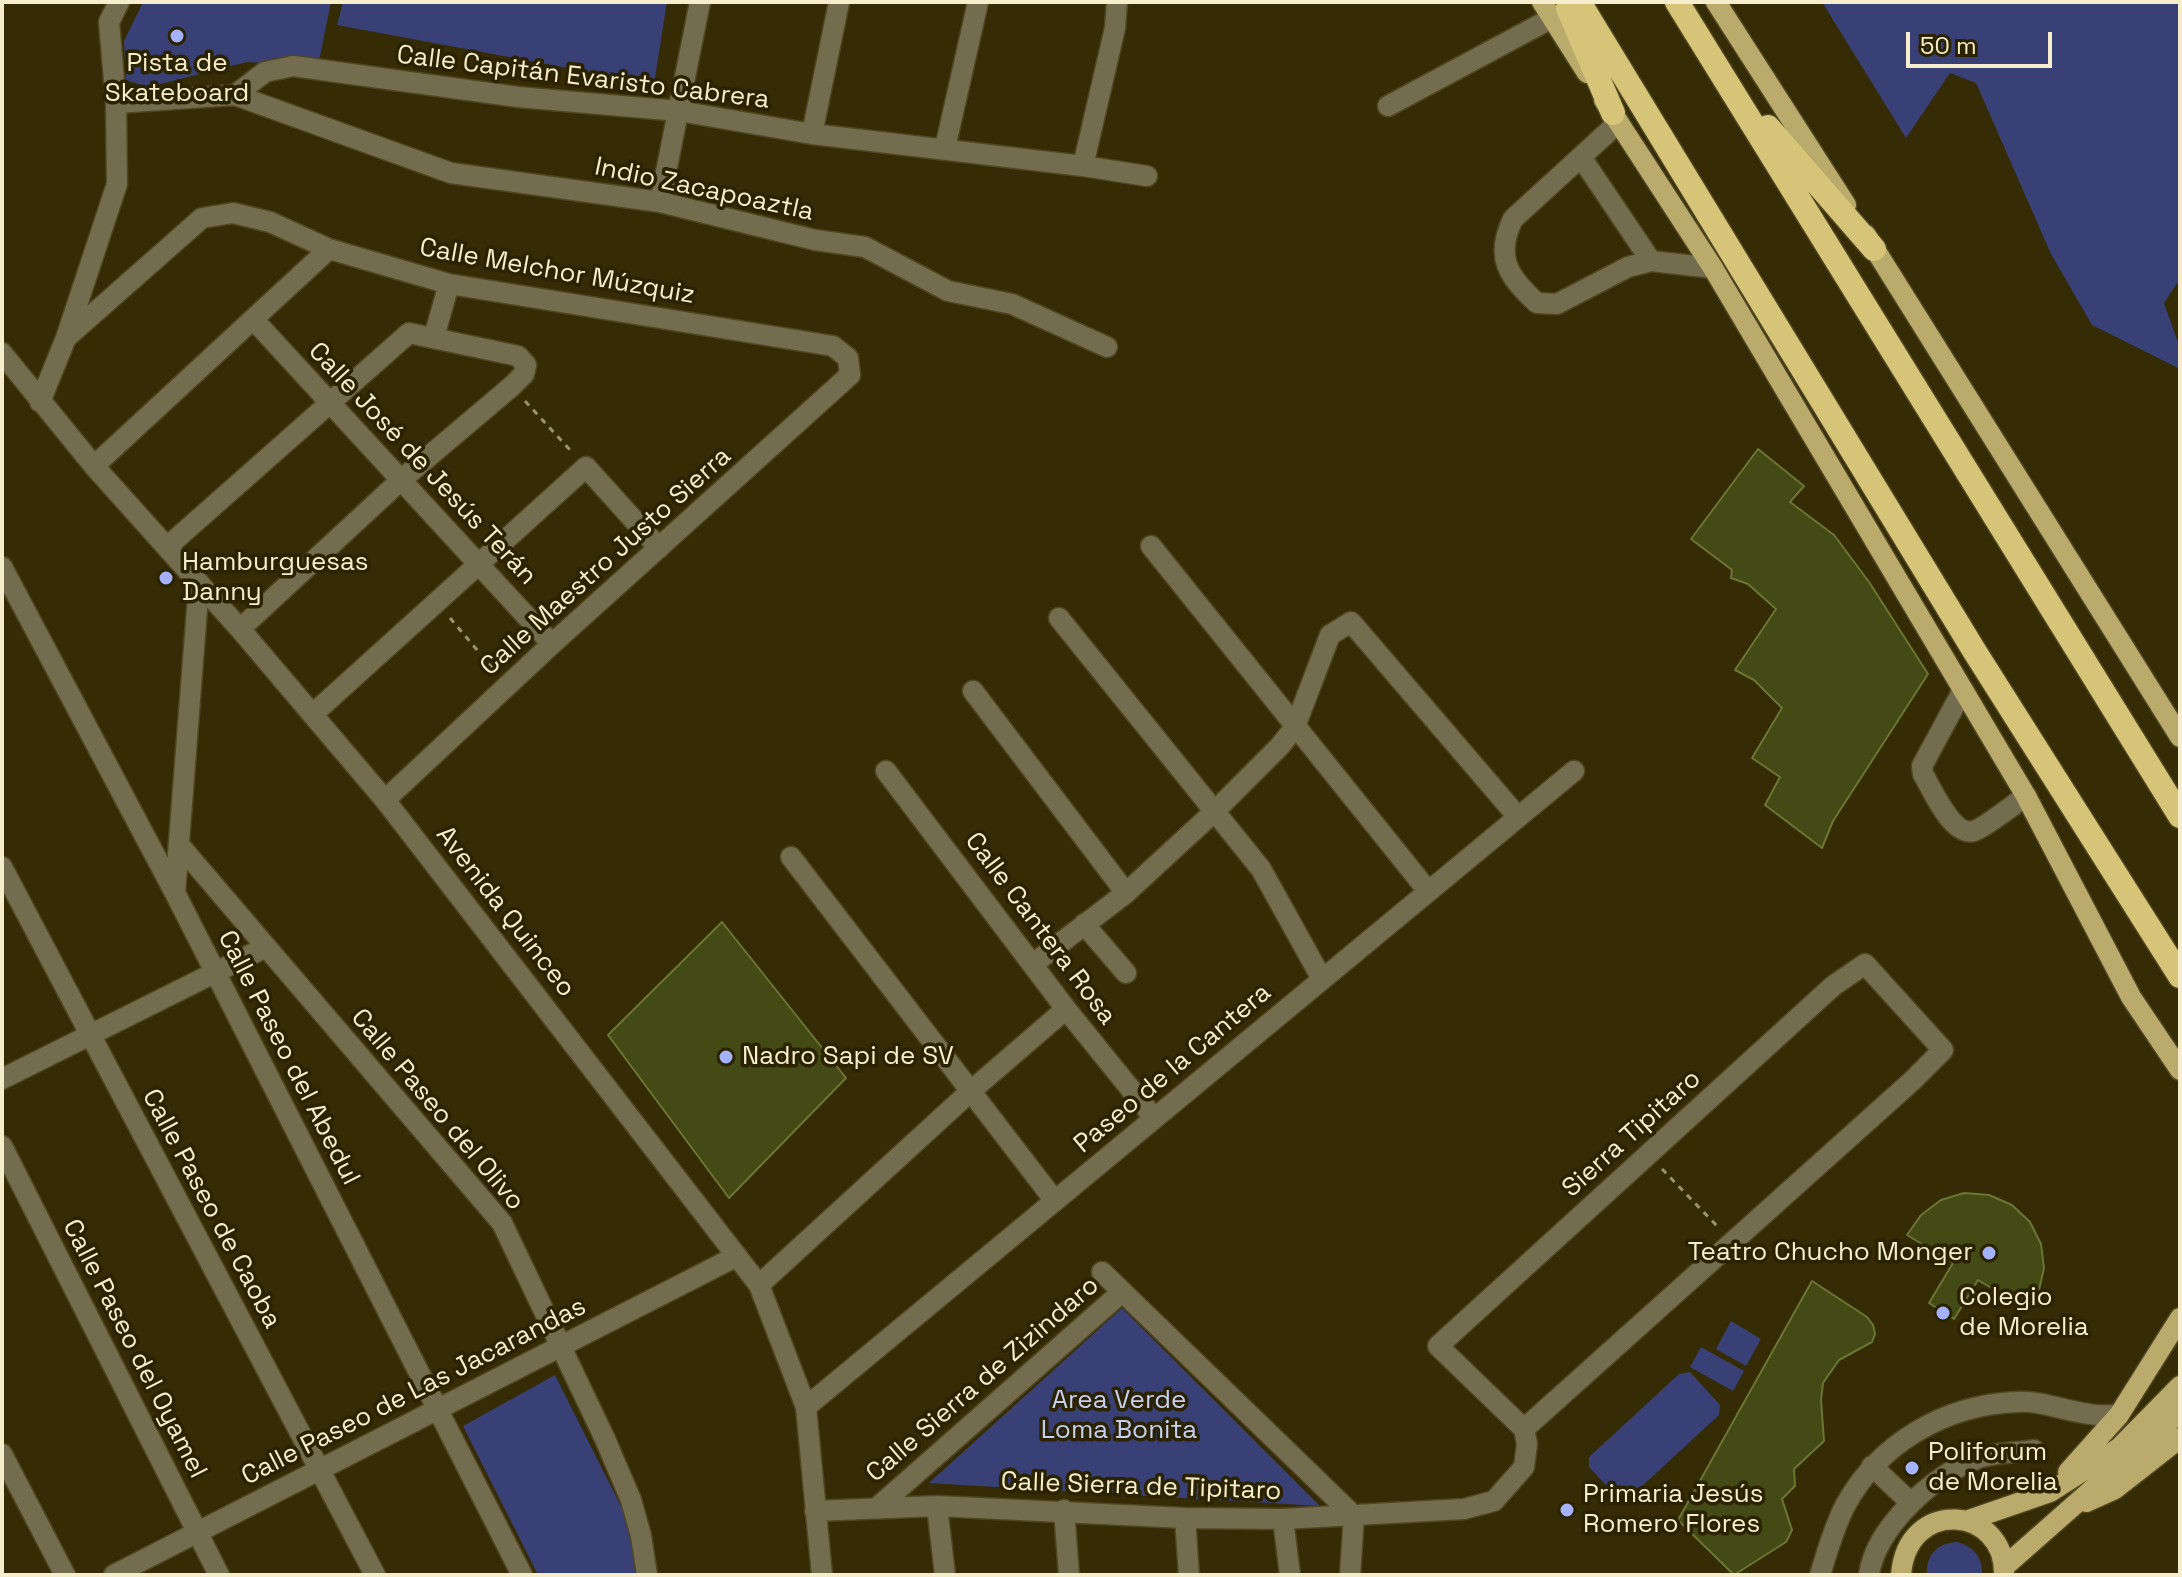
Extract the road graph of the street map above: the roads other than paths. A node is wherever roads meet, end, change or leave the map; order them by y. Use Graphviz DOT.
graph roads {
  1 [pos="119,2"];
  2 [pos="700,2"];
  3 [pos="839,2"];
  4 [pos="978,2"];
  5 [pos="1117,2"];
  6 [pos="1579,2"];
  7 [pos="1677,2"];
  8 [pos="1721,4"];
  9 [pos="1553,7"];
  10 [pos="1722,74"];
  11 [pos="235,95"];
  12 [pos="116,103"];
  13 [pos="1388,106"];
  14 [pos="679,111"];
  15 [pos="1616,118"];
  16 [pos="812,134"];
  17 [pos="945,148"];
  18 [pos="1581,157"];
  19 [pos="1083,166"];
  20 [pos="1147,176"];
  21 [pos="660,202"];
  22 [pos="329,249"];
  23 [pos="1874,249"];
  24 [pos="1651,261"];
  25 [pos="1713,268"];
  26 [pos="449,284"];
  27 [pos="253,319"];
  28 [pos="434,337"];
  29 [pos="66,338"];
  30 [pos="1107,347"];
  31 [pos="2,353"];
  32 [pos="848,358"];
  33 [pos="40,402"];
  34 [pos="330,402"];
  35 [pos="94,466"];
  36 [pos="401,480"];
  37 [pos="1151,546"];
  38 [pos="167,547"];
  39 [pos="659,548"];
  40 [pos="479,565"];
  41 [pos="2,567"];
  42 [pos="199,583"];
  43 [pos="1059,618"];
  44 [pos="240,629"];
  45 [pos="552,644"];
  46 [pos="1963,690"];
  47 [pos="973,691"];
  48 [pos="313,714"];
  49 [pos="1295,727"];
  50 [pos="2180,737"];
  51 [pos="886,771"];
  52 [pos="1574,771"];
  53 [pos="2026,796"];
  54 [pos="385,800"];
  55 [pos="1215,811"];
  56 [pos="2180,816"];
  57 [pos="1518,817"];
  58 [pos="181,847"];
  59 [pos="791,857"];
  60 [pos="2,867"];
  61 [pos="1428,891"];
  62 [pos="175,893"];
  63 [pos="1126,893"];
  64 [pos="1084,924"];
  65 [pos="266,947"];
  66 [pos="1033,964"];
  67 [pos="216,972"];
  68 [pos="1126,973"];
  69 [pos="2180,976"];
  70 [pos="1322,979"];
  71 [pos="2131,997"];
  72 [pos="1066,1009"];
  73 [pos="90,1035"];
  74 [pos="2180,1070"];
  75 [pos="2180,1078"];
  76 [pos="2,1079"];
  77 [pos="972,1090"];
  78 [pos="1154,1118"];
  79 [pos="2,1146"];
  80 [pos="1055,1201"];
  81 [pos="737,1256"];
  82 [pos="1102,1272"];
  83 [pos="759,1285"];
  84 [pos="1122,1292"];
  85 [pos="2180,1318"];
  86 [pos="561,1346"];
  87 [pos="2180,1386"];
  88 [pos="806,1407"];
  89 [pos="436,1410"];
  90 [pos="2180,1412"];
  91 [pos="2119,1415"];
  92 [pos="1524,1429"];
  93 [pos="2180,1438"];
  94 [pos="2034,1450"];
  95 [pos="2,1454"];
  96 [pos="1872,1466"];
  97 [pos="321,1469"];
  98 [pos="2050,1492"];
  99 [pos="1911,1503"];
  100 [pos="879,1506"];
  101 [pos="937,1506"];
  102 [pos="2071,1508"];
  103 [pos="1064,1510"];
  104 [pos="815,1511"];
  105 [pos="1354,1516"];
  106 [pos="1185,1518"];
  107 [pos="1283,1519"];
  108 [pos="1966,1521"];
  109 [pos="198,1532"];
  110 [pos="2004,1571"];
  111 [pos="65,1575"];
  112 [pos="114,1575"];
  113 [pos="219,1575"];
  114 [pos="375,1575"];
  115 [pos="522,1575"];
  116 [pos="647,1575"];
  117 [pos="822,1575"];
  118 [pos="945,1575"];
  119 [pos="1069,1575"];
  120 [pos="1189,1575"];
  121 [pos="1290,1575"];
  122 [pos="1350,1575"];
  123 [pos="1820,1575"];
  124 [pos="1869,1575"];
  125 [pos="1901,1575"];
  1 -- 12 [label="street"];
  2 -- 14 [label="street"];
  3 -- 16 [label="street"];
  4 -- 17 [label="street"];
  5 -- 19 [label="street"];
  6 -- 69 [label="highway"];
  7 -- 10 [label="highway"];
  8 -- 23 [label="main road"];
  9 -- 13 [label="street"];
  9 -- 15 [label="highway"];
  10 -- 23 [label="highway"];
  10 -- 56 [label="highway"];
  11 -- 12 [label="street"];
  11 -- 14 [label="street, Calle Capitán Evaristo Cabrera"];
  11 -- 21 [label="street, Indio Zacapoaztla"];
  12 -- 29 [label="street"];
  14 -- 16 [label="street, Calle Capitán Evaristo Cabrera"];
  14 -- 21 [label="street"];
  15 -- 18 [label="street"];
  15 -- 25 [label="main road"];
  16 -- 17 [label="street, Calle Capitán Evaristo Cabrera"];
  17 -- 19 [label="street, Calle Capitán Evaristo Cabrera"];
  18 -- 24 [label="street"];
  18 -- 24 [label="street"];
  19 -- 20 [label="street, Calle Capitán Evaristo Cabrera"];
  21 -- 30 [label="street, Indio Zacapoaztla"];
  22 -- 26 [label="street, Calle Melchor Múzquiz"];
  22 -- 27 [label="street"];
  22 -- 29 [label="street, Calle Melchor Múzquiz"];
  23 -- 50 [label="main road"];
  24 -- 25 [label="street"];
  25 -- 46 [label="main road"];
  26 -- 28 [label="street"];
  26 -- 32 [label="street, Calle Melchor Múzquiz"];
  27 -- 34 [label="street, Calle José de Jesús Terán"];
  27 -- 35 [label="street"];
  28 -- 34 [label="street"];
  28 -- 36 [label="street"];
  29 -- 33 [label="street"];
  31 -- 33 [label="street, Avenida Quinceo"];
  32 -- 39 [label="street, Calle Maestro Justo Sierra"];
  33 -- 35 [label="street, Avenida Quinceo"];
  34 -- 36 [label="street, Calle José de Jesús Terán"];
  34 -- 38 [label="street"];
  35 -- 38 [label="street, Avenida Quinceo"];
  36 -- 40 [label="street, Calle José de Jesús Terán"];
  36 -- 44 [label="street"];
  37 -- 49 [label="street"];
  38 -- 42 [label="street, Avenida Quinceo"];
  39 -- 40 [label="street"];
  39 -- 45 [label="street, Calle Maestro Justo Sierra"];
  40 -- 45 [label="street, Calle José de Jesús Terán"];
  40 -- 48 [label="street"];
  41 -- 62 [label="street, Calle Paseo del Abedul"];
  42 -- 44 [label="street, Avenida Quinceo"];
  42 -- 58 [label="street"];
  43 -- 55 [label="street"];
  44 -- 48 [label="street, Avenida Quinceo"];
  45 -- 54 [label="street, Calle Maestro Justo Sierra"];
  46 -- 53 [label="main road"];
  46 -- 53 [label="street"];
  47 -- 63 [label="street"];
  48 -- 54 [label="street, Avenida Quinceo"];
  49 -- 55 [label="street"];
  49 -- 57 [label="street"];
  49 -- 61 [label="street"];
  51 -- 66 [label="street, Calle Cantera Rosa"];
  52 -- 57 [label="street, Paseo de la Cantera"];
  53 -- 71 [label="main road"];
  54 -- 81 [label="street, Avenida Quinceo"];
  55 -- 63 [label="street"];
  55 -- 70 [label="street"];
  57 -- 61 [label="street, Paseo de la Cantera"];
  58 -- 62 [label="street"];
  58 -- 65 [label="street, Calle Paseo del Olivo"];
  59 -- 77 [label="street"];
  60 -- 73 [label="street, Calle Paseo de Caoba"];
  61 -- 70 [label="street, Paseo de la Cantera"];
  62 -- 67 [label="street, Calle Paseo del Abedul"];
  63 -- 64 [label="street"];
  64 -- 66 [label="street"];
  64 -- 68 [label="street"];
  65 -- 67 [label="street"];
  65 -- 86 [label="street, Calle Paseo del Olivo"];
  66 -- 72 [label="street, Calle Cantera Rosa"];
  67 -- 73 [label="street"];
  67 -- 89 [label="street, Calle Paseo del Abedul"];
  70 -- 78 [label="street, Paseo de la Cantera"];
  71 -- 74 [label="main road"];
  71 -- 75 [label="main road"];
  72 -- 77 [label="street"];
  72 -- 78 [label="street, Calle Cantera Rosa"];
  73 -- 76 [label="street"];
  73 -- 97 [label="street, Calle Paseo de Caoba"];
  77 -- 80 [label="street"];
  77 -- 83 [label="street"];
  78 -- 80 [label="street, Paseo de la Cantera"];
  79 -- 109 [label="street, Calle Paseo del Oyamel"];
  80 -- 88 [label="street, Paseo de la Cantera"];
  81 -- 83 [label="street, Avenida Quinceo"];
  81 -- 86 [label="street, Calle Paseo de Las Jacarandas"];
  82 -- 84 [label="street"];
  83 -- 88 [label="street, Avenida Quinceo"];
  84 -- 100 [label="street, Calle Sierra de Zizindaro"];
  84 -- 105 [label="street"];
  85 -- 91 [label="main road"];
  86 -- 89 [label="street, Calle Paseo de Las Jacarandas"];
  86 -- 116 [label="street, Calle Paseo del Olivo"];
  87 -- 98 [label="main road"];
  88 -- 104 [label="street, Avenida Quinceo"];
  89 -- 97 [label="street, Calle Paseo de Las Jacarandas"];
  89 -- 115 [label="street, Calle Paseo del Abedul"];
  90 -- 102 [label="main road"];
  91 -- 96 [label="street"];
  91 -- 98 [label="main road"];
  92 -- 92 [label="street, Sierra Tipitaro"];
  92 -- 105 [label="street, Calle Sierra de Tipitaro"];
  93 -- 102 [label="main road"];
  94 -- 99 [label="street"];
  95 -- 111 [label="street"];
  96 -- 99 [label="street"];
  96 -- 123 [label="street"];
  97 -- 109 [label="street, Calle Paseo de Las Jacarandas"];
  97 -- 114 [label="street, Calle Paseo de Caoba"];
  98 -- 108 [label="main road"];
  99 -- 124 [label="street"];
  100 -- 101 [label="street, Calle Sierra de Tipitaro"];
  100 -- 104 [label="street, Calle Sierra de Tipitaro"];
  101 -- 103 [label="street, Calle Sierra de Tipitaro"];
  101 -- 118 [label="street"];
  102 -- 110 [label="main road"];
  103 -- 106 [label="street, Calle Sierra de Tipitaro"];
  103 -- 119 [label="street"];
  104 -- 117 [label="street, Avenida Quinceo"];
  105 -- 107 [label="street, Calle Sierra de Tipitaro"];
  105 -- 122 [label="street"];
  106 -- 107 [label="street, Calle Sierra de Tipitaro"];
  106 -- 120 [label="street"];
  107 -- 121 [label="street"];
  108 -- 110 [label="main road"];
  108 -- 125 [label="main road"];
  109 -- 112 [label="street, Calle Paseo de Las Jacarandas"];
  109 -- 113 [label="street, Calle Paseo del Oyamel"];
}
